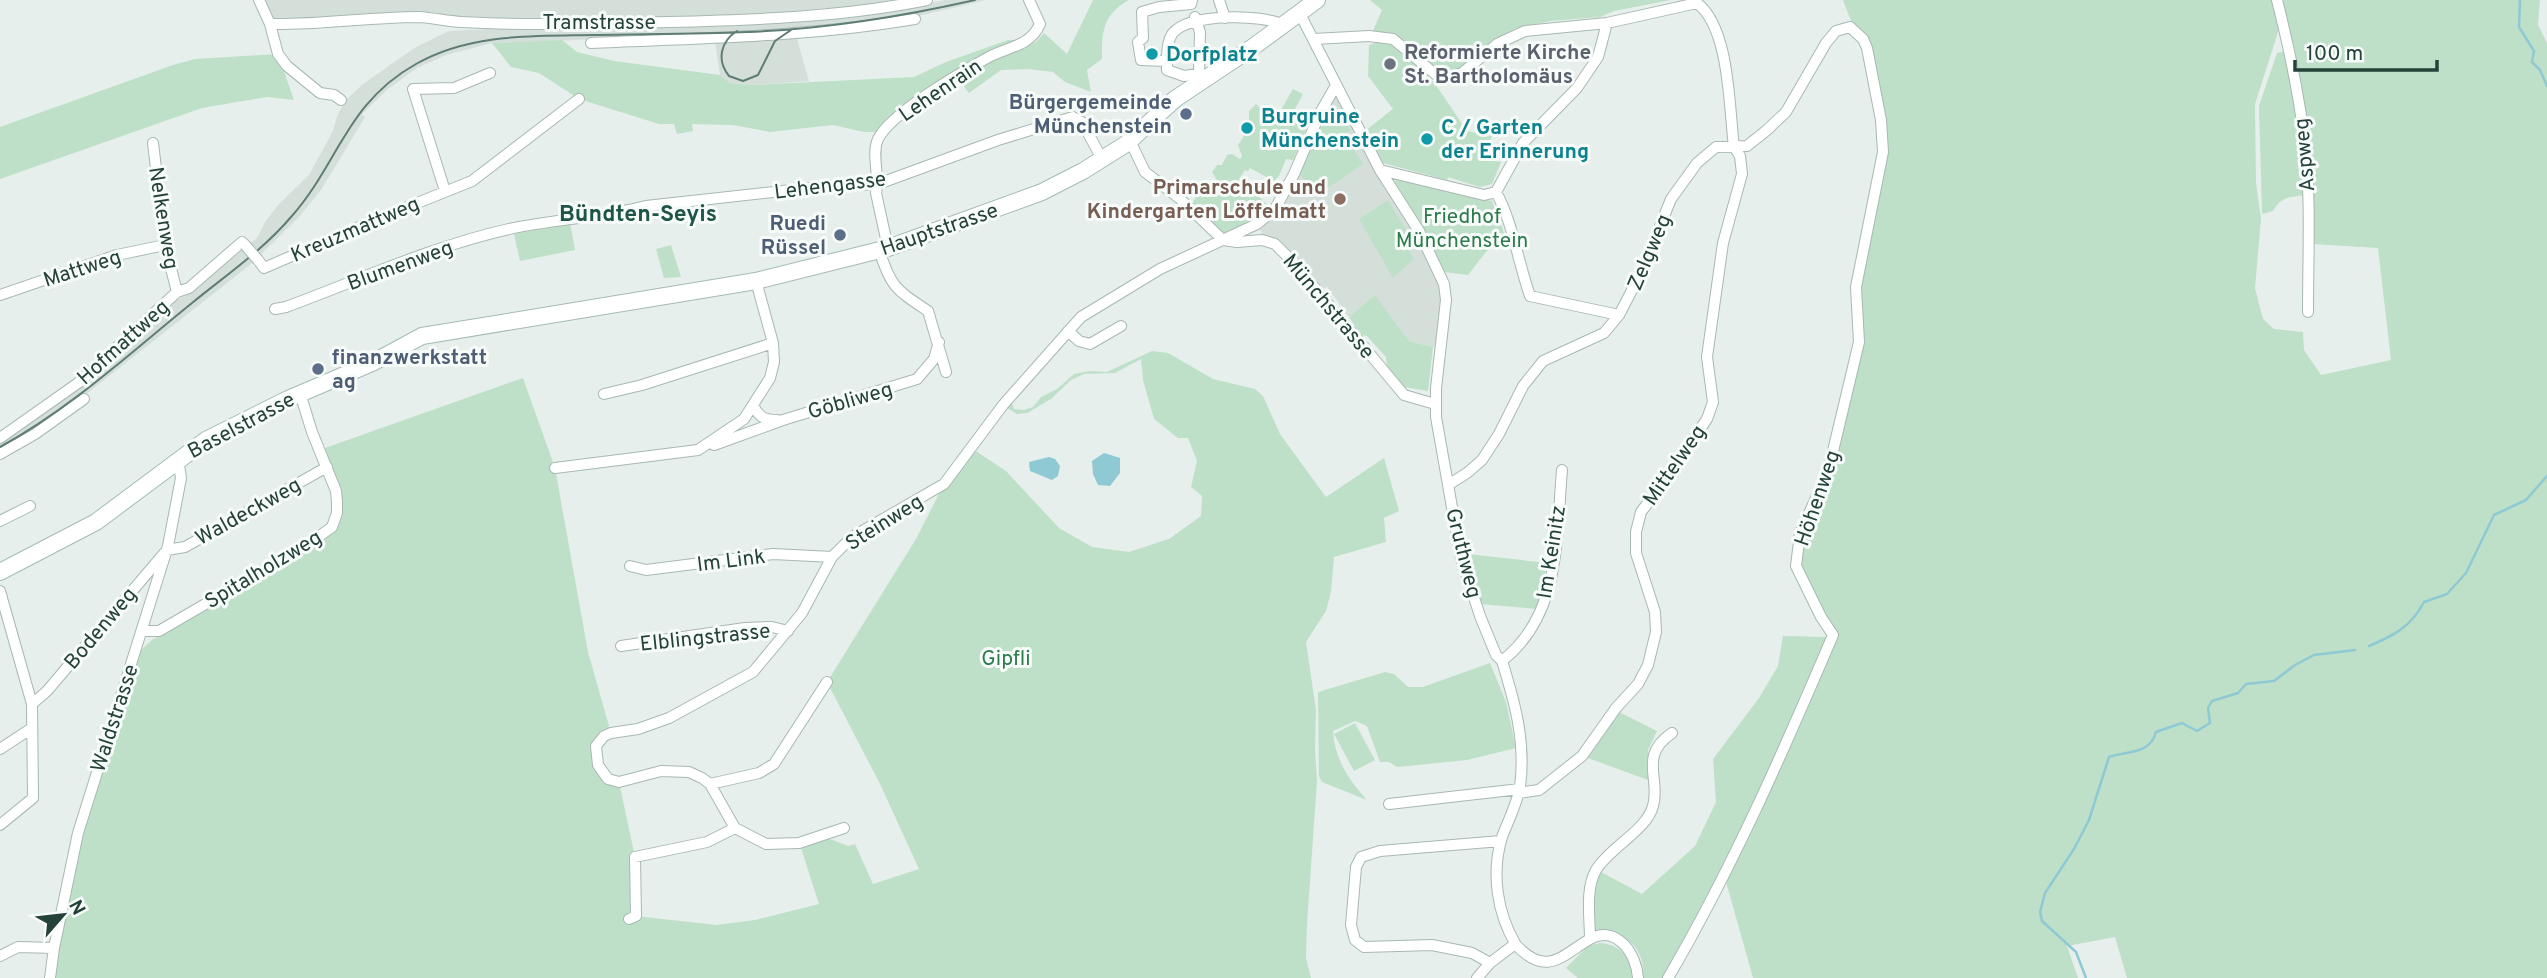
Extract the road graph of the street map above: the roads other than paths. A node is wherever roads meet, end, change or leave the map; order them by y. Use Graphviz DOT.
graph roads {
  1 [pos="259,0"];
  2 [pos="927,0"];
  3 [pos="1029,0"];
  4 [pos="1219,0"];
  5 [pos="1317,0"];
  6 [pos="2277,0"];
  7 [pos="913,1"];
  8 [pos="1192,2"];
  9 [pos="1300,14"];
  10 [pos="1225,18"];
  11 [pos="915,19"];
  12 [pos="1196,20"];
  13 [pos="1606,23"];
  14 [pos="270,24"];
  15 [pos="1283,25"];
  16 [pos="1850,27"];
  17 [pos="1314,39"];
  18 [pos="591,43"];
  19 [pos="1167,61"];
  20 [pos="490,73"];
  21 [pos="1201,78"];
  22 [pos="1335,87"];
  23 [pos="579,99"];
  24 [pos="341,100"];
  25 [pos="153,143"];
  26 [pos="1126,144"];
  27 [pos="1734,147"];
  28 [pos="1102,159"];
  29 [pos="1380,170"];
  30 [pos="878,184"];
  31 [pos="445,191"];
  32 [pos="1496,192"];
  33 [pos="526,226"];
  34 [pos="1223,240"];
  35 [pos="244,244"];
  36 [pos="165,245"];
  37 [pos="883,249"];
  38 [pos="756,281"];
  39 [pos="177,292"];
  40 [pos="0,295"];
  41 [pos="275,309"];
  42 [pos="2308,312"];
  43 [pos="1619,315"];
  44 [pos="503,322"];
  45 [pos="1121,326"];
  46 [pos="1068,331"];
  47 [pos="939,342"];
  48 [pos="773,343"];
  49 [pos="946,372"];
  50 [pos="300,393"];
  51 [pos="604,394"];
  52 [pos="84,399"];
  53 [pos="1435,404"];
  54 [pos="753,405"];
  55 [pos="783,420"];
  56 [pos="0,438"];
  57 [pos="698,450"];
  58 [pos="0,454"];
  59 [pos="178,459"];
  60 [pos="327,467"];
  61 [pos="555,468"];
  62 [pos="1562,470"];
  63 [pos="1448,485"];
  64 [pos="30,506"];
  65 [pos="0,522"];
  66 [pos="167,550"];
  67 [pos="832,557"];
  68 [pos="630,566"];
  69 [pos="0,572"];
  70 [pos="0,591"];
  71 [pos="142,631"];
  72 [pos="788,631"];
  73 [pos="621,646"];
  74 [pos="1502,662"];
  75 [pos="827,682"];
  76 [pos="32,704"];
  77 [pos="32,728"];
  78 [pos="1672,733"];
  79 [pos="0,749"];
  80 [pos="710,784"];
  81 [pos="1519,791"];
  82 [pos="1389,804"];
  83 [pos="0,825"];
  84 [pos="735,828"];
  85 [pos="844,828"];
  86 [pos="1501,841"];
  87 [pos="629,919"];
  88 [pos="1590,939"];
  89 [pos="1515,944"];
  90 [pos="54,948"];
  91 [pos="0,956"];
  92 [pos="1490,963"];
  93 [pos="50,978"];
  94 [pos="1477,978"];
  95 [pos="1638,978"];
  96 [pos="1668,978"];
  1 -- 14 [label="street"];
  2 -- 7 [label="street, Tramstrasse"];
  3 -- 30 [label="street, Lehenrain"];
  4 -- 10 [label="street"];
  5 -- 9 [label="main road, Hauptstrasse"];
  6 -- 42 [label="street, Aspweg"];
  7 -- 14 [label="street, Tramstrasse"];
  8 -- 12 [label="street"];
  8 -- 19 [label="street"];
  9 -- 15 [label="main road, Hauptstrasse"];
  9 -- 17 [label="street, Gruthweg"];
  10 -- 12 [label="street"];
  10 -- 15 [label="street"];
  11 -- 18 [label="street, Tramstrasse"];
  12 -- 19 [label="street"];
  12 -- 21 [label="street"];
  13 -- 17 [label="street"];
  13 -- 27 [label="street, Mittelweg"];
  13 -- 32 [label="street"];
  14 -- 24 [label="street"];
  15 -- 21 [label="main road, Hauptstrasse"];
  16 -- 27 [label="street, Zelgweg"];
  16 -- 96 [label="street, Höhenweg"];
  17 -- 22 [label="street, Gruthweg"];
  19 -- 21 [label="street"];
  20 -- 31 [label="street, Kreuzmattweg"];
  21 -- 26 [label="main road, Hauptstrasse"];
  22 -- 29 [label="street, Gruthweg"];
  22 -- 34 [label="street, Steinweg"];
  23 -- 31 [label="street, Kreuzmattweg"];
  25 -- 36 [label="street, Nelkenweg"];
  26 -- 28 [label="main road, Hauptstrasse"];
  26 -- 34 [label="street"];
  27 -- 43 [label="street, Zelgweg"];
  27 -- 81 [label="street, Mittelweg"];
  28 -- 30 [label="street, Lehengasse"];
  28 -- 37 [label="main road, Hauptstrasse"];
  29 -- 32 [label="street"];
  29 -- 53 [label="street, Gruthweg"];
  30 -- 33 [label="street, Lehengasse"];
  30 -- 37 [label="street, Lehenrain"];
  31 -- 35 [label="street, Kreuzmattweg, bridge"];
  32 -- 43 [label="street"];
  33 -- 41 [label="street, Blumenweg"];
  34 -- 46 [label="street, Steinweg"];
  34 -- 53 [label="street, Münchstrasse"];
  35 -- 39 [label="street, Hofmattweg"];
  36 -- 39 [label="street, Nelkenweg"];
  36 -- 40 [label="street, Mattweg"];
  37 -- 38 [label="main road, Hauptstrasse"];
  37 -- 47 [label="street, Lehenrain"];
  38 -- 44 [label="main road, Hauptstrasse"];
  38 -- 48 [label="street"];
  39 -- 56 [label="street, Hofmattweg"];
  43 -- 63 [label="street, Zelgweg"];
  44 -- 50 [label="main road, Baselstrasse"];
  45 -- 46 [label="street"];
  46 -- 67 [label="street, Steinweg"];
  47 -- 49 [label="street, Lehenrain"];
  47 -- 55 [label="street, Göbliweg"];
  48 -- 51 [label="street"];
  48 -- 54 [label="street"];
  50 -- 59 [label="main road, Baselstrasse"];
  50 -- 60 [label="street, Spitalholzweg"];
  52 -- 58 [label="street"];
  53 -- 63 [label="street, Gruthweg"];
  54 -- 55 [label="street, Göbliweg"];
  54 -- 57 [label="street"];
  55 -- 57 [label="street, Göbliweg"];
  57 -- 61 [label="street"];
  59 -- 66 [label="street, Waldstrasse"];
  59 -- 69 [label="main road, Baselstrasse"];
  60 -- 66 [label="street, Waldeckweg"];
  60 -- 71 [label="street, Spitalholzweg"];
  62 -- 74 [label="street, Im Keinitz"];
  63 -- 74 [label="street, Gruthweg"];
  64 -- 65 [label="street"];
  66 -- 71 [label="street, Waldstrasse"];
  66 -- 76 [label="street, Bodenweg"];
  67 -- 68 [label="street, Im Link"];
  67 -- 72 [label="street, Steinweg"];
  70 -- 76 [label="street"];
  71 -- 90 [label="street, Waldstrasse"];
  72 -- 73 [label="street, Elblingstrasse"];
  72 -- 80 [label="street, Steinweg"];
  74 -- 81 [label="street, Gruthweg"];
  75 -- 80 [label="street"];
  76 -- 77 [label="street"];
  77 -- 79 [label="street"];
  77 -- 83 [label="street"];
  78 -- 88 [label="street"];
  80 -- 84 [label="street"];
  81 -- 82 [label="street, Mittelweg"];
  81 -- 86 [label="street, Gruthweg"];
  84 -- 85 [label="street"];
  84 -- 87 [label="street"];
  86 -- 89 [label="street, Gruthweg"];
  86 -- 92 [label="street"];
  88 -- 89 [label="street, Gruthweg"];
  88 -- 95 [label="street"];
  89 -- 92 [label="street"];
  90 -- 91 [label="street"];
  90 -- 93 [label="street, Waldstrasse"];
  92 -- 94 [label="street"];
}
